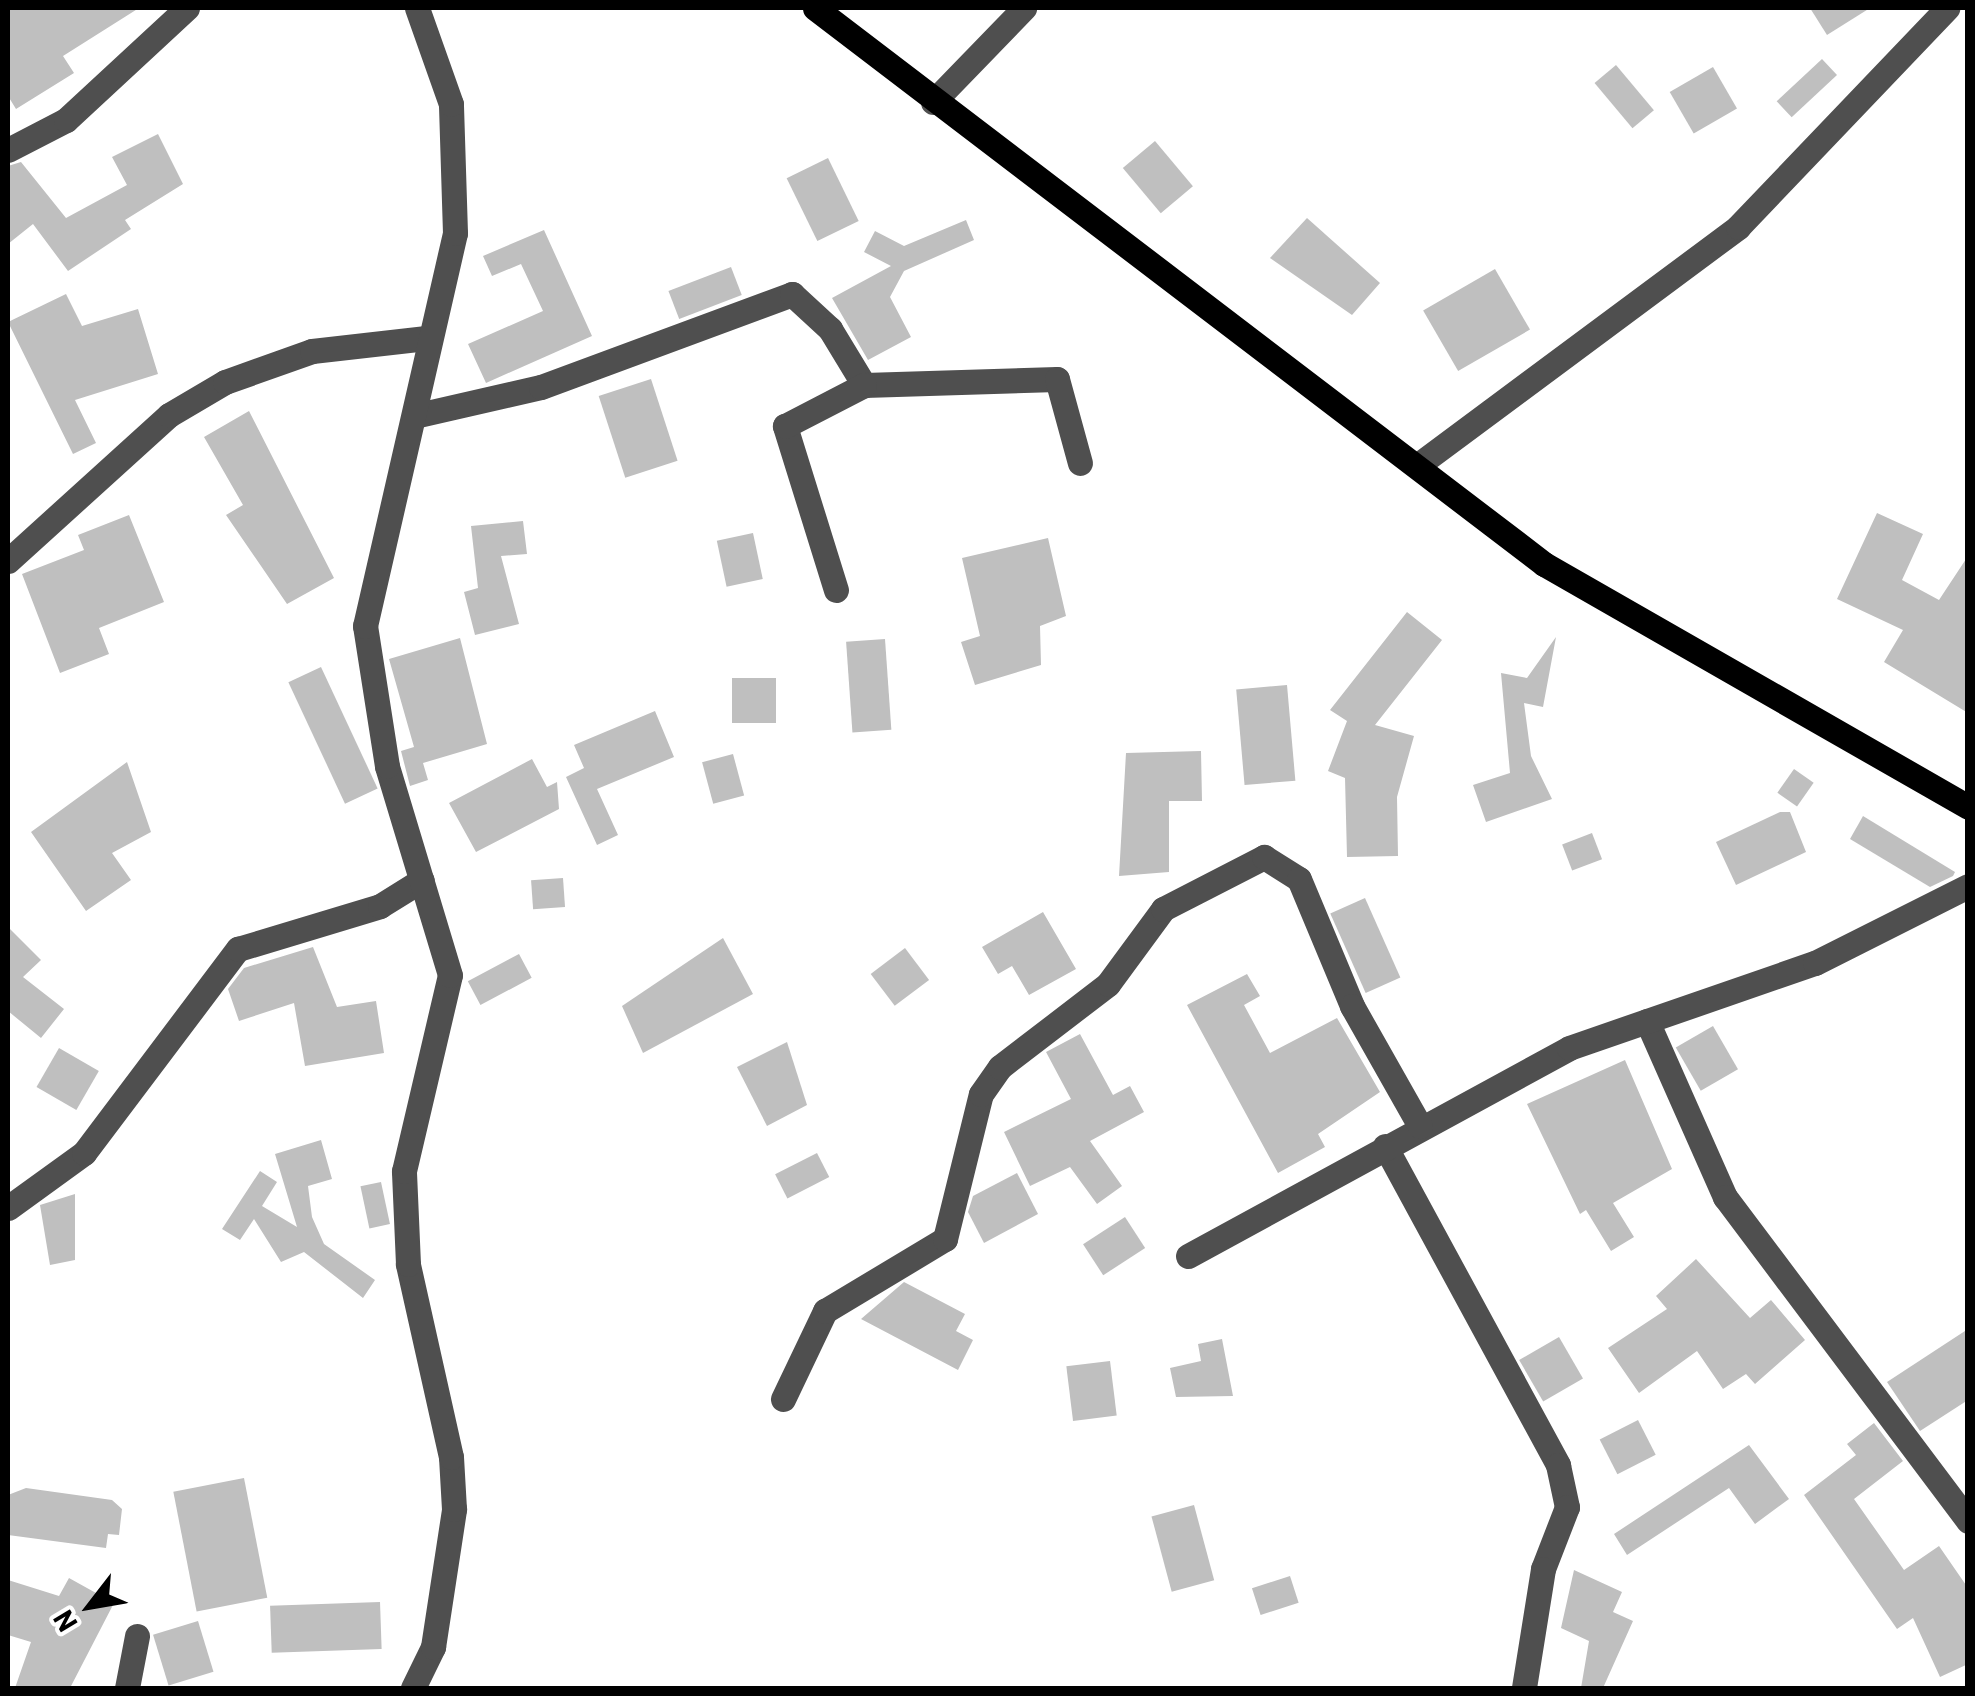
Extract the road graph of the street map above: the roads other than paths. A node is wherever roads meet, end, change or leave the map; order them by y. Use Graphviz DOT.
graph roads {
  1 [pos="187,8"];
  2 [pos="417,8"];
  3 [pos="815,8"];
  4 [pos="1022,8"];
  5 [pos="1947,8"];
  6 [pos="933,102"];
  7 [pos="8,150"];
  8 [pos="426,338"];
  9 [pos="864,385"];
  10 [pos="414,416"];
  11 [pos="1080,463"];
  12 [pos="1418,464"];
  13 [pos="8,561"];
  14 [pos="836,590"];
  15 [pos="1968,807"];
  16 [pos="422,880"];
  17 [pos="1968,886"];
  18 [pos="1647,1021"];
  19 [pos="1420,1126"];
  20 [pos="1385,1146"];
  21 [pos="8,1208"];
  22 [pos="1188,1256"];
  23 [pos="783,1399"];
  24 [pos="1968,1521"];
  25 [pos="138,1636"];
  26 [pos="127,1688"];
  27 [pos="413,1688"];
  28 [pos="1524,1688"];
  1 -- 7 [label="street"];
  2 -- 8 [label="street"];
  3 -- 6 [label="main road"];
  4 -- 6 [label="street"];
  5 -- 12 [label="street"];
  6 -- 12 [label="main road"];
  8 -- 10 [label="street"];
  8 -- 13 [label="street"];
  9 -- 10 [label="street"];
  9 -- 11 [label="street"];
  9 -- 14 [label="street"];
  10 -- 16 [label="street"];
  12 -- 15 [label="main road"];
  16 -- 21 [label="street"];
  16 -- 27 [label="street"];
  17 -- 18 [label="street"];
  18 -- 19 [label="street"];
  18 -- 24 [label="street"];
  19 -- 20 [label="street"];
  19 -- 23 [label="street"];
  20 -- 22 [label="street"];
  20 -- 28 [label="street"];
  25 -- 26 [label="street"];
}
